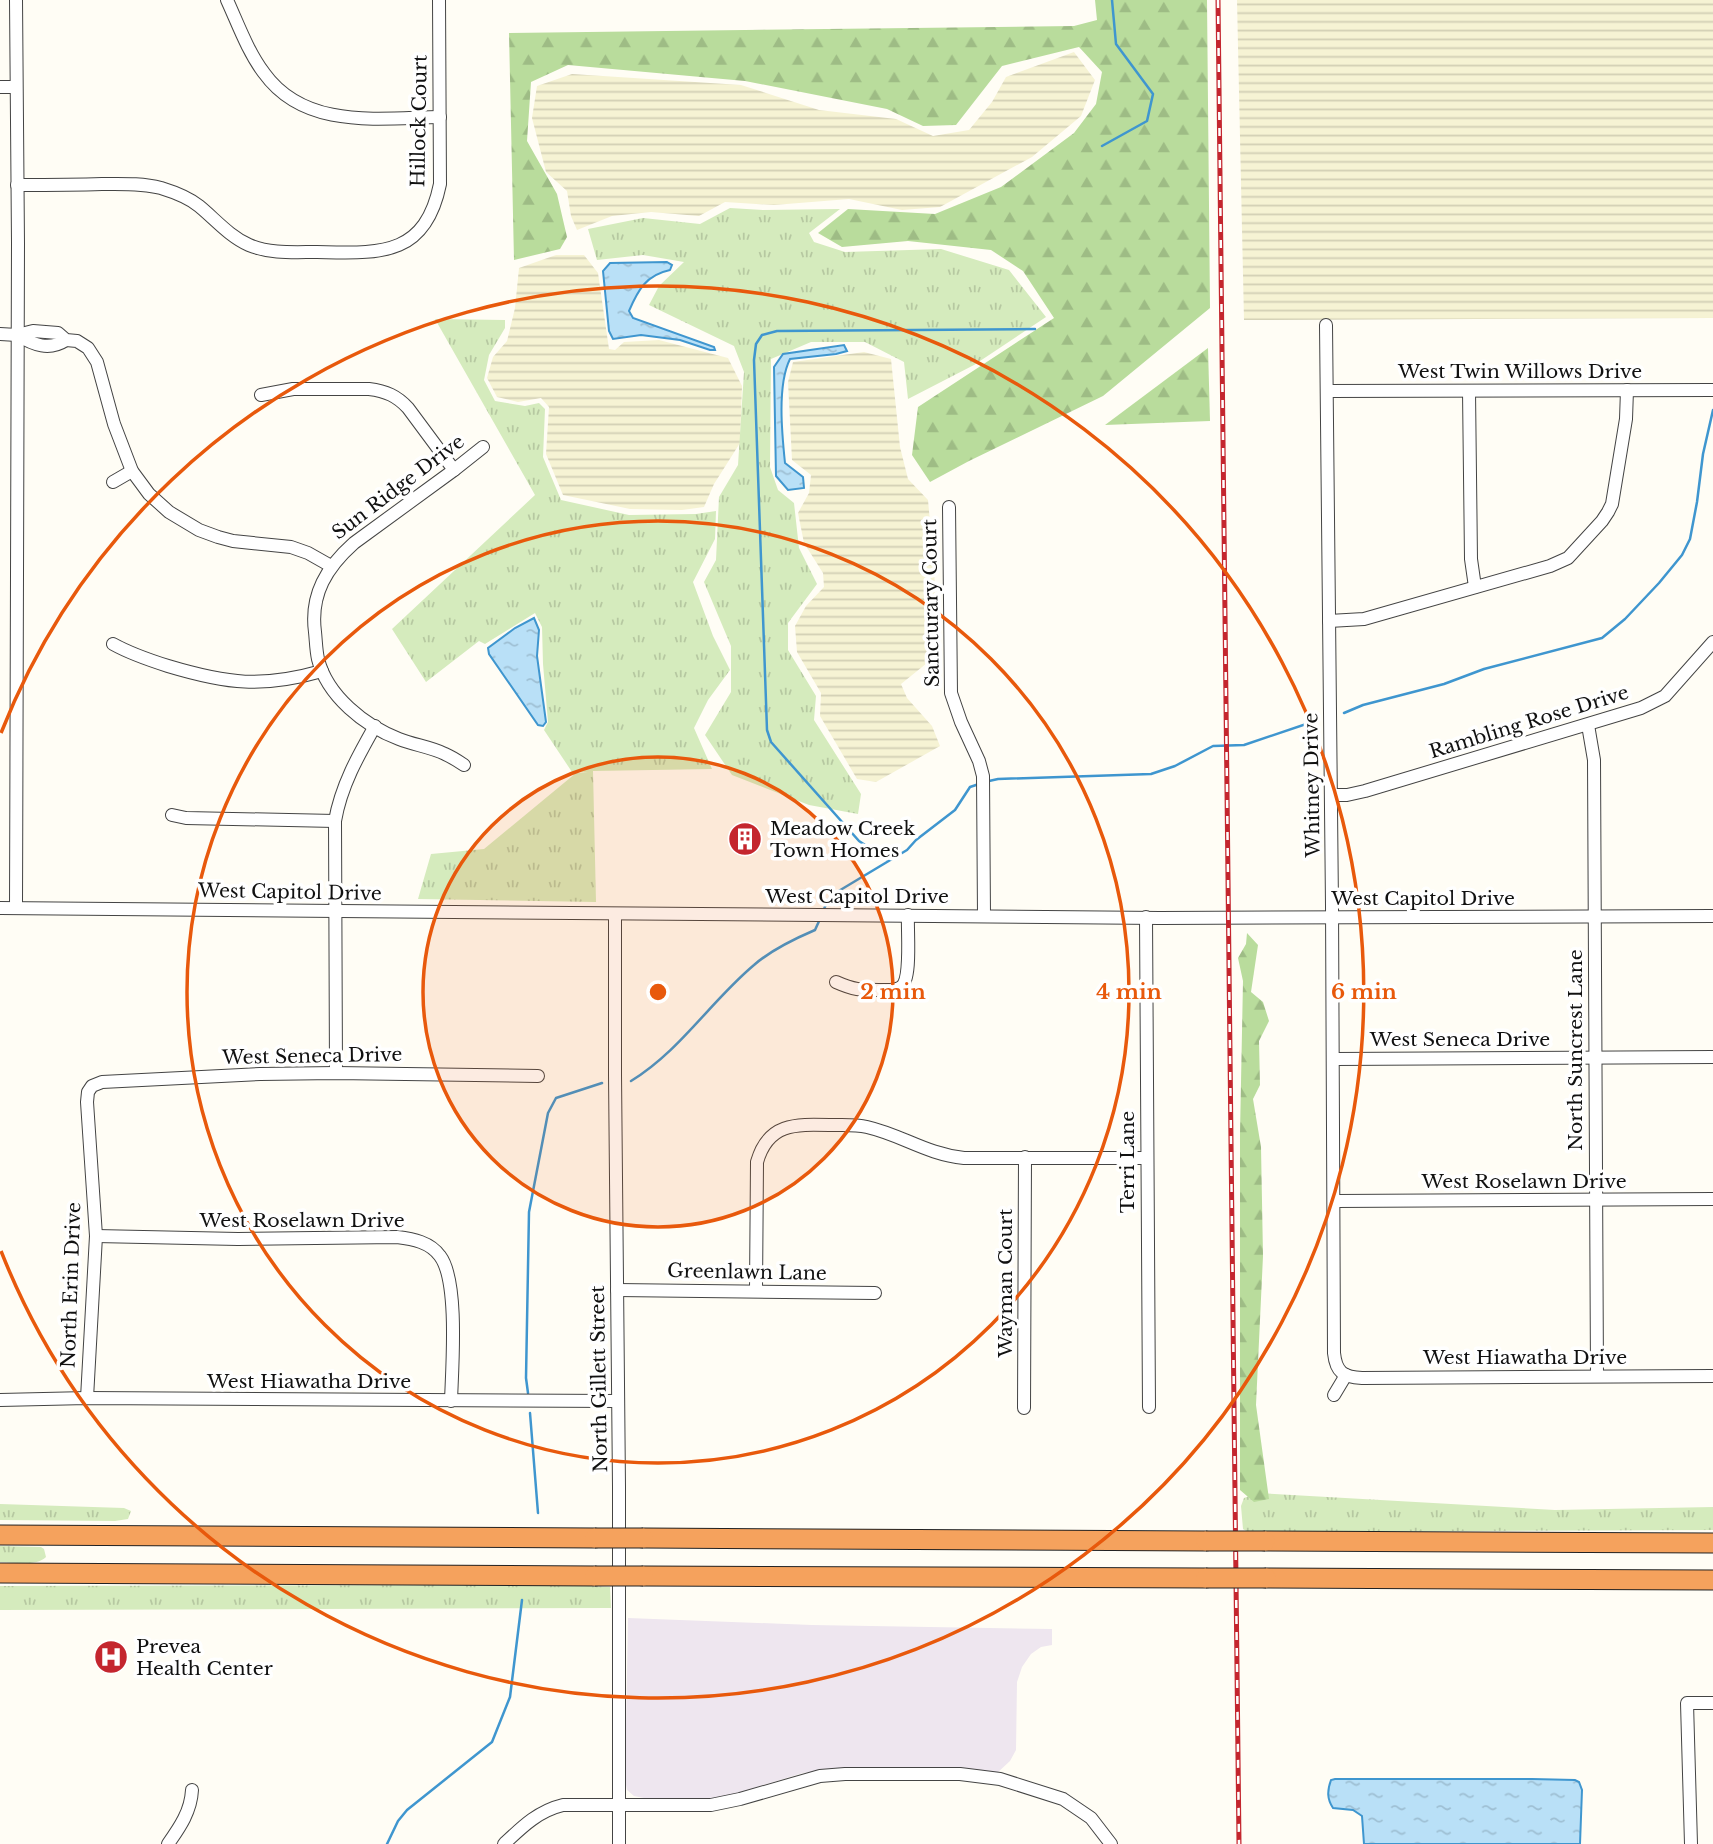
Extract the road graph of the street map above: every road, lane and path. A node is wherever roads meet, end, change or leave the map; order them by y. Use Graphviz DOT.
graph roads {
  1 [pos="16,0"];
  2 [pos="227,0"];
  3 [pos="439,0"];
  4 [pos="0,87"];
  5 [pos="16,87"];
  6 [pos="440,117"];
  7 [pos="17,185"];
  8 [pos="1326,325"];
  9 [pos="0,334"];
  10 [pos="18,335"];
  11 [pos="1627,390"];
  12 [pos="1713,390"];
  13 [pos="1327,391"];
  14 [pos="1469,391"];
  15 [pos="261,394"];
  16 [pos="483,447"];
  17 [pos="453,470"];
  18 [pos="132,471"];
  19 [pos="113,482"];
  20 [pos="949,507"];
  21 [pos="331,566"];
  22 [pos="1475,587"];
  23 [pos="1329,621"];
  24 [pos="1713,642"];
  25 [pos="113,644"];
  26 [pos="1709,657"];
  27 [pos="322,671"];
  28 [pos="1588,724"];
  29 [pos="375,726"];
  30 [pos="464,765"];
  31 [pos="1331,795"];
  32 [pos="172,815"];
  33 [pos="335,821"];
  34 [pos="0,908"];
  35 [pos="16,908"];
  36 [pos="336,911"];
  37 [pos="615,914"];
  38 [pos="908,915"];
  39 [pos="984,916"];
  40 [pos="1594,916"];
  41 [pos="1713,916"];
  42 [pos="1146,918"];
  43 [pos="1333,918"];
  44 [pos="836,982"];
  45 [pos="1713,1057"];
  46 [pos="1594,1058"];
  47 [pos="1334,1059"];
  48 [pos="336,1073"];
  49 [pos="538,1076"];
  50 [pos="89,1088"];
  51 [pos="1025,1157"];
  52 [pos="1146,1158"];
  53 [pos="1595,1199"];
  54 [pos="1713,1199"];
  55 [pos="1335,1201"];
  56 [pos="96,1236"];
  57 [pos="617,1290"];
  58 [pos="757,1290"];
  59 [pos="875,1293"];
  60 [pos="1342,1373"];
  61 [pos="1597,1376"];
  62 [pos="1713,1376"];
  63 [pos="1335,1395"];
  64 [pos="87,1398"];
  65 [pos="0,1400"];
  66 [pos="452,1401"];
  67 [pos="618,1401"];
  68 [pos="1149,1407"];
  69 [pos="1024,1408"];
  70 [pos="0,1535"];
  71 [pos="1713,1543"];
  72 [pos="0,1573"];
  73 [pos="1713,1580"];
  74 [pos="1713,1703"];
  75 [pos="192,1790"];
  76 [pos="620,1805"];
  77 [pos="168,1844"];
  78 [pos="504,1844"];
  79 [pos="620,1844"];
  80 [pos="1111,1844"];
  81 [pos="1691,1844"];
  1 -- 5 [label="street"];
  2 -- 6 [label="street"];
  3 -- 6 [label="street, Hillock Court"];
  4 -- 5 [label="street"];
  5 -- 7 [label="street"];
  6 -- 7 [label="street, Hillock Court"];
  7 -- 10 [label="street"];
  8 -- 13 [label="street, Whitney Drive"];
  9 -- 10 [label="street"];
  10 -- 18 [label="street"];
  10 -- 35 [label="street"];
  11 -- 12 [label="street, West Twin Willows Drive"];
  11 -- 14 [label="street, West Twin Willows Drive"];
  11 -- 22 [label="street"];
  13 -- 14 [label="street, West Twin Willows Drive"];
  13 -- 23 [label="street, Whitney Drive"];
  14 -- 22 [label="street"];
  15 -- 17 [label="street"];
  16 -- 17 [label="street, Sun Ridge Drive"];
  17 -- 21 [label="street, Sun Ridge Drive"];
  18 -- 19 [label="street"];
  18 -- 21 [label="street"];
  20 -- 39 [label="street, Sancturary Court"];
  21 -- 27 [label="street, Sun Ridge Drive"];
  22 -- 23 [label="street"];
  23 -- 31 [label="street, Whitney Drive"];
  24 -- 26 [label="street, Rambling Rose Drive"];
  25 -- 27 [label="street"];
  26 -- 28 [label="street, Rambling Rose Drive"];
  27 -- 29 [label="street, Sun Ridge Drive"];
  28 -- 31 [label="street, Rambling Rose Drive"];
  28 -- 40 [label="street, North Suncrest Lane"];
  29 -- 30 [label="street, Sun Ridge Drive"];
  29 -- 33 [label="street"];
  31 -- 43 [label="street, Whitney Drive"];
  32 -- 33 [label="street"];
  33 -- 36 [label="street"];
  34 -- 35 [label="street, West Capitol Drive"];
  35 -- 36 [label="street, West Capitol Drive"];
  36 -- 37 [label="street, West Capitol Drive"];
  36 -- 48 [label="street"];
  37 -- 38 [label="street, West Capitol Drive"];
  37 -- 57 [label="street, North Gillett Street"];
  38 -- 39 [label="street, West Capitol Drive"];
  38 -- 44 [label="street"];
  39 -- 42 [label="street, West Capitol Drive"];
  40 -- 41 [label="street, West Capitol Drive"];
  40 -- 43 [label="street, West Capitol Drive"];
  40 -- 46 [label="street, North Suncrest Lane"];
  42 -- 43 [label="street, West Capitol Drive"];
  42 -- 52 [label="street, Terri Lane"];
  43 -- 47 [label="street, Whitney Drive"];
  45 -- 46 [label="street, West Seneca Drive"];
  46 -- 47 [label="street, West Seneca Drive"];
  46 -- 53 [label="street, North Suncrest Lane"];
  47 -- 55 [label="street, Whitney Drive"];
  48 -- 49 [label="street, West Seneca Drive"];
  48 -- 50 [label="street, West Seneca Drive"];
  50 -- 56 [label="street, North Erin Drive"];
  51 -- 52 [label="street"];
  51 -- 58 [label="street"];
  51 -- 69 [label="street, Wayman Court"];
  52 -- 68 [label="street, Terri Lane"];
  53 -- 54 [label="street, West Roselawn Drive"];
  53 -- 55 [label="street, West Roselawn Drive"];
  53 -- 61 [label="street, North Suncrest Lane"];
  55 -- 60 [label="street, Whitney Drive"];
  56 -- 64 [label="street, North Erin Drive"];
  56 -- 66 [label="street, West Roselawn Drive"];
  57 -- 58 [label="street, Greenlawn Lane"];
  57 -- 67 [label="street, North Gillett Street"];
  58 -- 59 [label="street, Greenlawn Lane"];
  60 -- 61 [label="street, West Hiawatha Drive"];
  60 -- 63 [label="street"];
  61 -- 62 [label="street, West Hiawatha Drive"];
  64 -- 65 [label="street, West Hiawatha Drive"];
  64 -- 66 [label="street, West Hiawatha Drive"];
  66 -- 67 [label="street, West Hiawatha Drive"];
  67 -- 76 [label="street, North Gillett Street"];
  70 -- 71 [label="highway, bridge"];
  72 -- 73 [label="highway, bridge"];
  74 -- 81 [label="street"];
  75 -- 77 [label="street"];
  76 -- 78 [label="street"];
  76 -- 79 [label="street, North Gillett Street"];
  76 -- 80 [label="street"];
}
